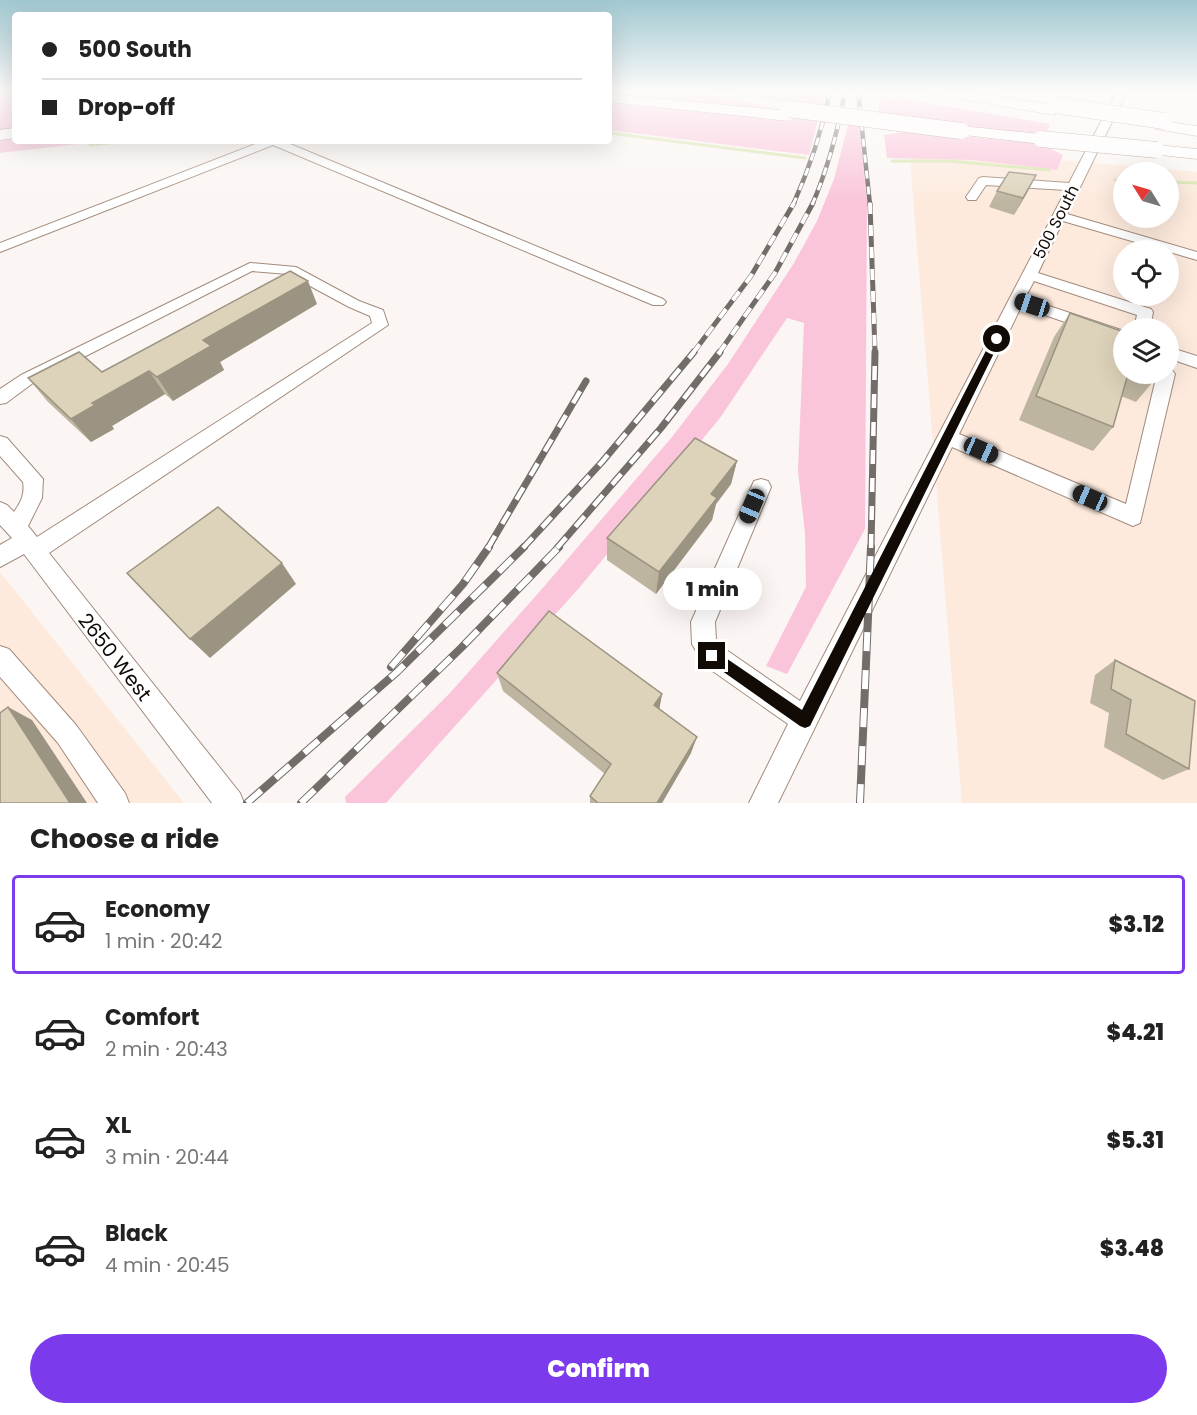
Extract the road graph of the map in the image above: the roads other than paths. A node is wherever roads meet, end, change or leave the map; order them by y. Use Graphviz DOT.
graph roads {
  1 [pos="929,128"];
  2 [pos="1103,128"];
  3 [pos="265,144"];
  4 [pos="280,144"];
  5 [pos="1197,154"];
  6 [pos="1074,187"];
  7 [pos="972,197"];
  8 [pos="1059,216"];
  9 [pos="0,248"];
  10 [pos="1197,256"];
  11 [pos="1029,275"];
  12 [pos="1091,294"];
  13 [pos="1016,300"];
  14 [pos="658,302"];
  15 [pos="1144,318"];
  16 [pos="1081,322"];
  17 [pos="1113,333"];
  18 [pos="1179,358"];
  19 [pos="1197,362"];
  20 [pos="1164,384"];
  21 [pos="0,398"];
  22 [pos="947,437"];
  23 [pos="0,443"];
  24 [pos="761,487"];
  25 [pos="19,532"];
  26 [pos="0,557"];
  27 [pos="0,658"];
  28 [pos="805,720"];
  29 [pos="115,803"];
  30 [pos="230,803"];
  31 [pos="763,803"];
  1 -- 5 [label="highway, bridge"];
  2 -- 6 [label="street, 500 South"];
  3 -- 9 [label="street"];
  4 -- 14 [label="street"];
  6 -- 7 [label="street"];
  6 -- 8 [label="street, 500 South"];
  8 -- 10 [label="street"];
  8 -- 11 [label="street, 500 South"];
  11 -- 12 [label="street"];
  11 -- 13 [label="street, 500 South"];
  12 -- 15 [label="street"];
  12 -- 16 [label="street"];
  13 -- 16 [label="street"];
  13 -- 22 [label="street, 500 South"];
  16 -- 17 [label="street"];
  18 -- 19 [label="street"];
  20 -- 22 [label="street"];
  21 -- 25 [label="street"];
  22 -- 28 [label="street, 500 South"];
  23 -- 25 [label="street"];
  24 -- 28 [label="street"];
  25 -- 26 [label="street"];
  25 -- 30 [label="street, 2650 West"];
  27 -- 29 [label="street"];
  28 -- 31 [label="street, 500 South"];
}
